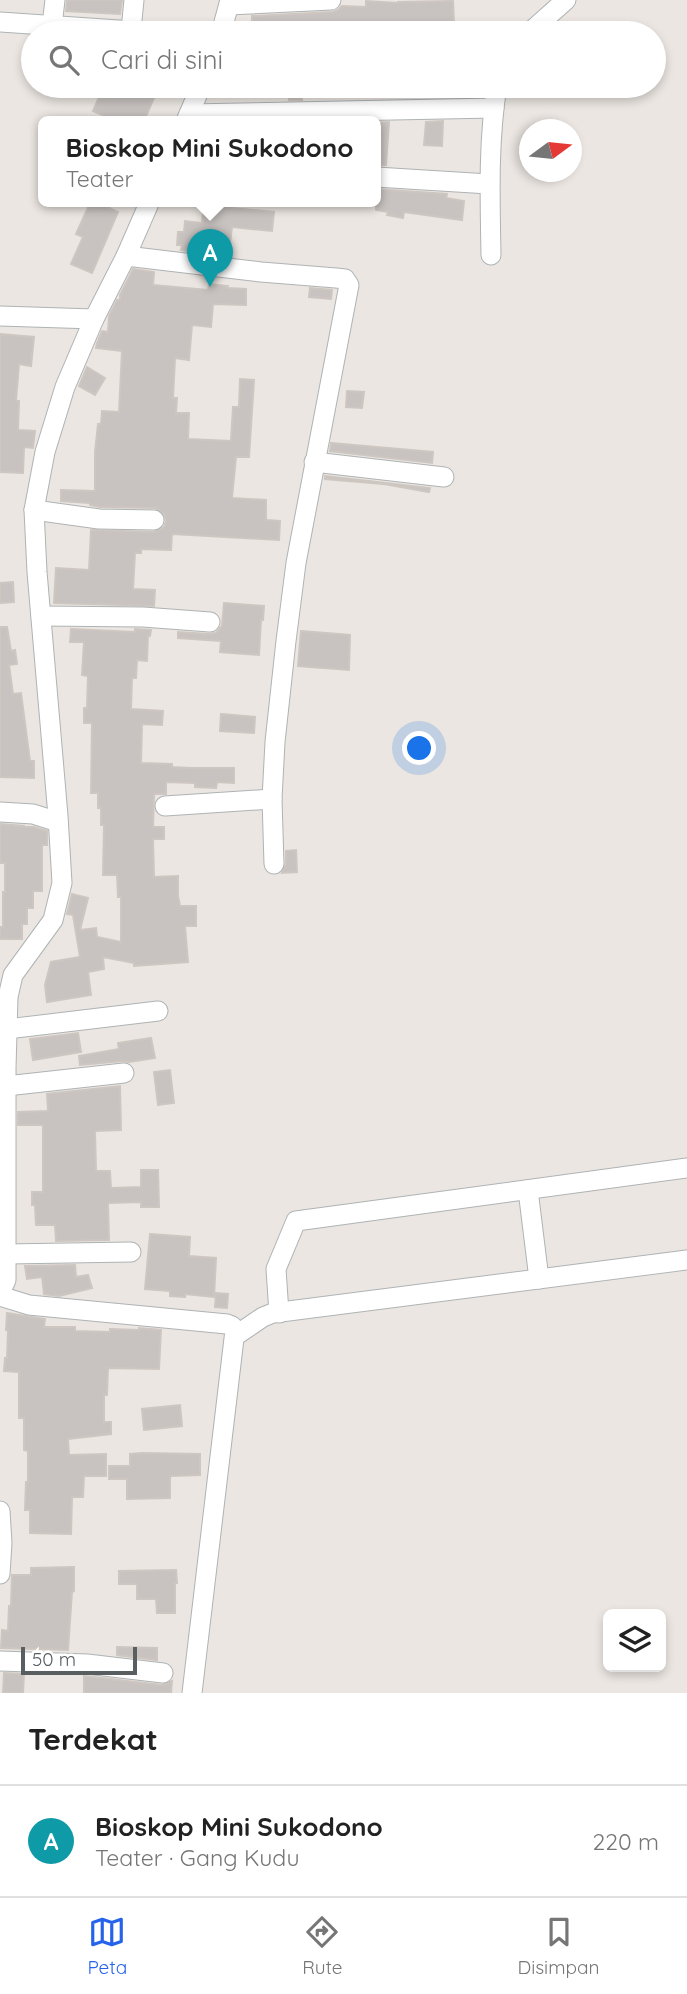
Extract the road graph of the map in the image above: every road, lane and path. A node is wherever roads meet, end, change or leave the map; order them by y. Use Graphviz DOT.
graph roads {
  1 [pos="55,0"];
  2 [pos="134,0"];
  3 [pos="331,0"];
  4 [pos="566,0"];
  5 [pos="230,2"];
  6 [pos="52,21"];
  7 [pos="132,21"];
  8 [pos="224,21"];
  9 [pos="542,21"];
  10 [pos="0,22"];
  11 [pos="21,23"];
  12 [pos="196,98"];
  13 [pos="495,98"];
  14 [pos="494,108"];
  15 [pos="187,116"];
  16 [pos="221,116"];
  17 [pos="381,177"];
  18 [pos="489,184"];
  19 [pos="147,207"];
  20 [pos="491,255"];
  21 [pos="126,256"];
  22 [pos="0,316"];
  23 [pos="94,318"];
  24 [pos="314,462"];
  25 [pos="444,477"];
  26 [pos="34,510"];
  27 [pos="154,520"];
  28 [pos="41,616"];
  29 [pos="210,622"];
  30 [pos="0,797"];
  31 [pos="272,799"];
  32 [pos="165,806"];
  33 [pos="0,812"];
  34 [pos="24,812"];
  35 [pos="58,822"];
  36 [pos="274,864"];
  37 [pos="8,982"];
  38 [pos="158,1011"];
  39 [pos="7,1029"];
  40 [pos="124,1073"];
  41 [pos="6,1086"];
  42 [pos="687,1168"];
  43 [pos="528,1190"];
  44 [pos="131,1252"];
  45 [pos="6,1254"];
  46 [pos="687,1261"];
  47 [pos="539,1279"];
  48 [pos="0,1295"];
  49 [pos="279,1313"];
  50 [pos="235,1336"];
  51 [pos="0,1511"];
  52 [pos="0,1574"];
  53 [pos="0,1661"];
  54 [pos="163,1673"];
  55 [pos="192,1693"];
  1 -- 6 [label="street"];
  2 -- 7 [label="street"];
  3 -- 5 [label="street"];
  4 -- 9 [label="street"];
  5 -- 8 [label="street"];
  10 -- 11 [label="street"];
  12 -- 15 [label="street"];
  13 -- 14 [label="street"];
  14 -- 16 [label="street"];
  14 -- 18 [label="street"];
  17 -- 18 [label="street"];
  18 -- 20 [label="street"];
  19 -- 21 [label="street"];
  21 -- 23 [label="street"];
  21 -- 24 [label="street"];
  22 -- 23 [label="street"];
  23 -- 26 [label="street"];
  24 -- 25 [label="street"];
  24 -- 31 [label="street"];
  26 -- 27 [label="street"];
  26 -- 28 [label="street"];
  28 -- 29 [label="street"];
  28 -- 35 [label="street"];
  30 -- 34 [label="street"];
  31 -- 32 [label="street"];
  31 -- 36 [label="street"];
  33 -- 34 [label="street"];
  34 -- 35 [label="street"];
  35 -- 37 [label="street"];
  37 -- 39 [label="street"];
  38 -- 39 [label="street"];
  39 -- 41 [label="street"];
  40 -- 41 [label="street"];
  41 -- 45 [label="street"];
  42 -- 43 [label="street"];
  43 -- 47 [label="street"];
  43 -- 49 [label="street"];
  44 -- 45 [label="street"];
  45 -- 48 [label="street"];
  46 -- 47 [label="street"];
  47 -- 49 [label="street"];
  48 -- 50 [label="street"];
  49 -- 50 [label="street"];
  50 -- 55 [label="street"];
  51 -- 52 [label="street"];
  53 -- 54 [label="street"];
}
